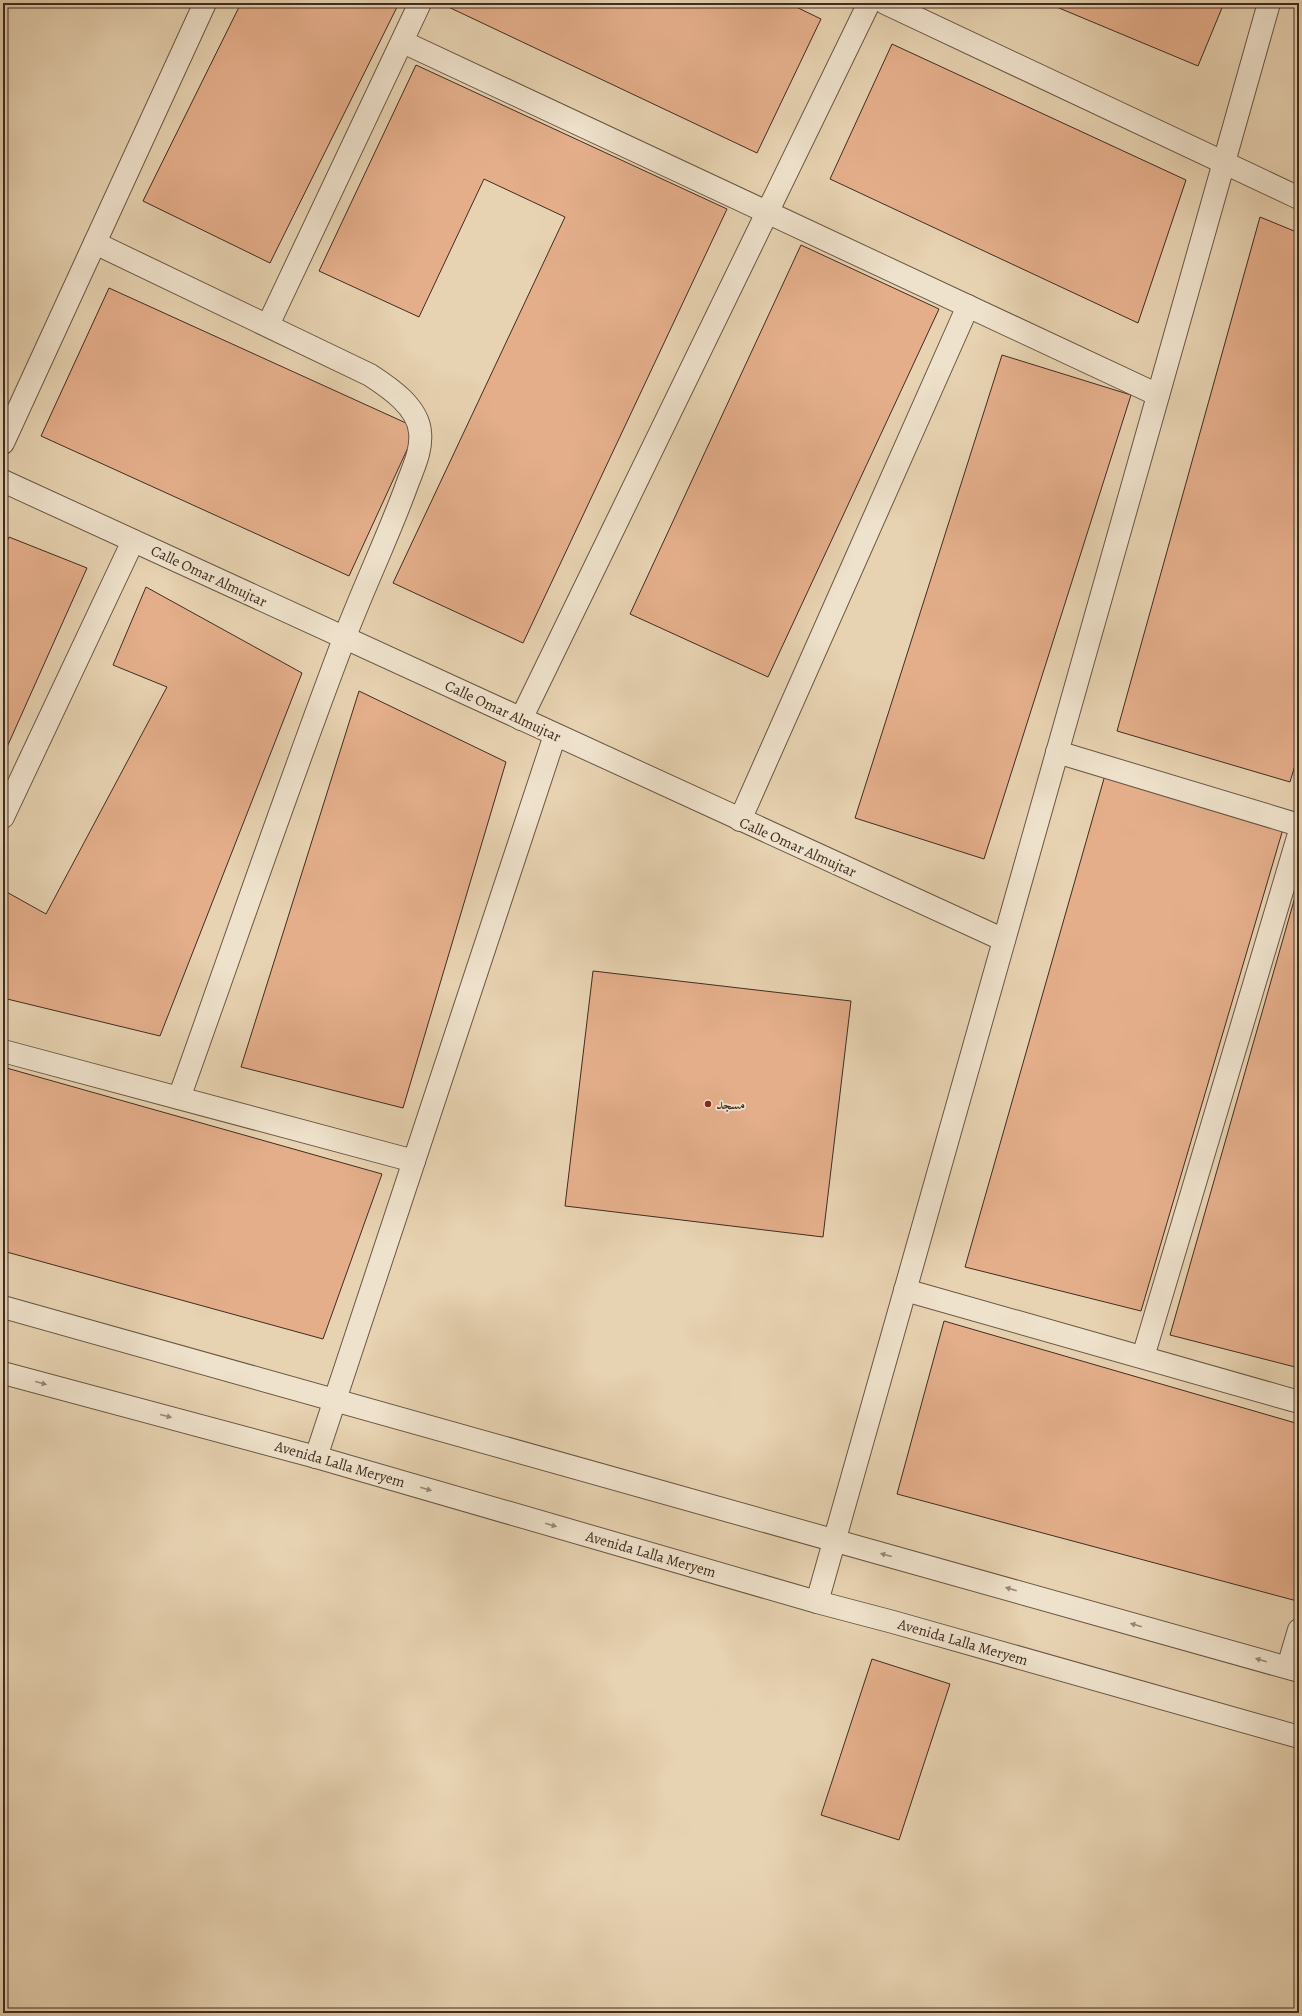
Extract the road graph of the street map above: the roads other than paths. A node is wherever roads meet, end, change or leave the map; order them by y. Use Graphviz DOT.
graph roads {
  1 [pos="205,3"];
  2 [pos="420,3"];
  3 [pos="869,3"];
  4 [pos="885,3"];
  5 [pos="1270,3"];
  6 [pos="403,42"];
  7 [pos="1224,162"];
  8 [pos="1299,198"];
  9 [pos="768,212"];
  10 [pos="95,243"];
  11 [pos="968,306"];
  12 [pos="268,325"];
  13 [pos="1158,395"];
  14 [pos="3,442"];
  15 [pos="3,481"];
  16 [pos="133,541"];
  17 [pos="344,638"];
  18 [pos="521,720"];
  19 [pos="555,735"];
  20 [pos="1057,752"];
  21 [pos="3,818"];
  22 [pos="740,820"];
  23 [pos="1299,825"];
  24 [pos="1299,834"];
  25 [pos="1004,940"];
  26 [pos="3,1051"];
  27 [pos="179,1098"];
  28 [pos="414,1161"];
  29 [pos="905,1290"];
  30 [pos="3,1307"];
  31 [pos="1143,1357"];
  32 [pos="3,1373"];
  33 [pos="336,1399"];
  34 [pos="1299,1402"];
  35 [pos="316,1457"];
  36 [pos="834,1541"];
  37 [pos="817,1602"];
  38 [pos="1299,1630"];
  39 [pos="1293,1669"];
  40 [pos="1299,1737"];
  1 -- 10 [label="street"];
  2 -- 6 [label="street"];
  3 -- 9 [label="street"];
  4 -- 7 [label="street"];
  5 -- 7 [label="street"];
  6 -- 9 [label="street"];
  6 -- 12 [label="street"];
  7 -- 8 [label="street"];
  7 -- 13 [label="street"];
  9 -- 11 [label="street"];
  9 -- 18 [label="street"];
  10 -- 12 [label="street"];
  10 -- 14 [label="street"];
  11 -- 13 [label="street"];
  11 -- 22 [label="street"];
  12 -- 17 [label="street"];
  13 -- 20 [label="street"];
  15 -- 16 [label="street, Calle Omar Almujtar"];
  16 -- 17 [label="street, Calle Omar Almujtar"];
  16 -- 21 [label="street"];
  17 -- 18 [label="street, Calle Omar Almujtar"];
  17 -- 27 [label="street"];
  18 -- 19 [label="street, Calle Omar Almujtar"];
  19 -- 22 [label="street, Calle Omar Almujtar"];
  19 -- 28 [label="street"];
  20 -- 23 [label="street"];
  20 -- 25 [label="street"];
  22 -- 25 [label="street, Calle Omar Almujtar"];
  24 -- 31 [label="street"];
  25 -- 29 [label="street"];
  26 -- 27 [label="street"];
  27 -- 28 [label="street"];
  28 -- 33 [label="street"];
  29 -- 31 [label="street"];
  29 -- 36 [label="street"];
  30 -- 33 [label="street"];
  31 -- 34 [label="street"];
  32 -- 35 [label="street, Avenida Lalla Meryem, one-way"];
  33 -- 35 [label="street"];
  33 -- 36 [label="street"];
  35 -- 37 [label="street, Avenida Lalla Meryem, one-way"];
  36 -- 37 [label="street"];
  39 -- 36 [label="street, one-way"];
  37 -- 40 [label="street, Avenida Lalla Meryem"];
  38 -- 39 [label="street"];
}
